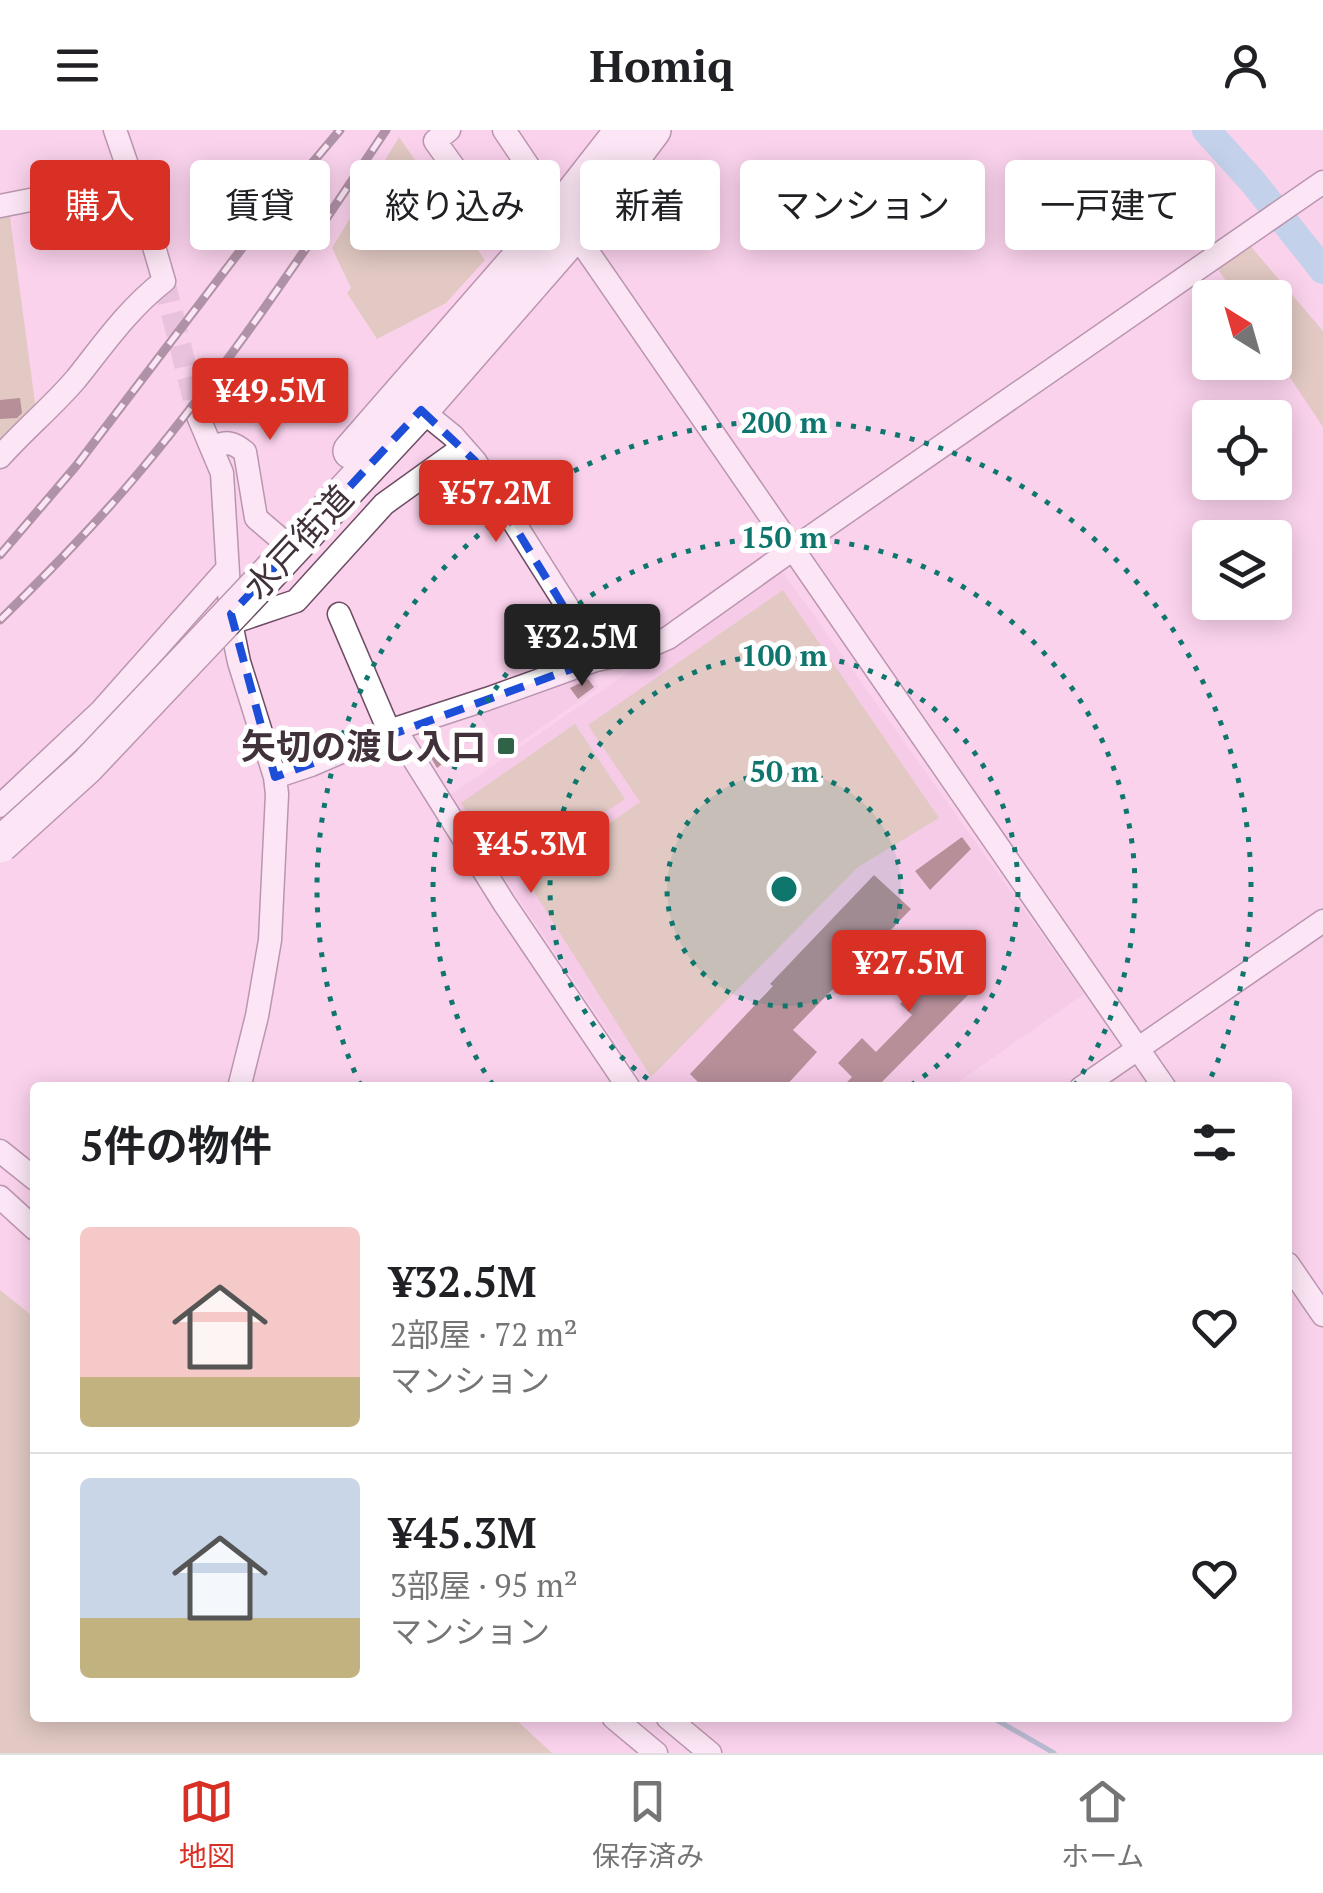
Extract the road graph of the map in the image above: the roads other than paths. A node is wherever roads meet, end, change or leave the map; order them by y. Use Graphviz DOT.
graph roads {
  1 [pos="115,130"];
  2 [pos="449,130"];
  3 [pos="504,130"];
  4 [pos="623,130"];
  5 [pos="653,130"];
  6 [pos="125,160"];
  7 [pos="445,160"];
  8 [pos="524,160"];
  9 [pos="1323,182"];
  10 [pos="30,201"];
  11 [pos="0,206"];
  12 [pos="154,250"];
  13 [pos="587,250"];
  14 [pos="421,410"];
  15 [pos="198,416"];
  16 [pos="212,448"];
  17 [pos="455,453"];
  18 [pos="0,457"];
  19 [pos="277,536"];
  20 [pos="794,549"];
  21 [pos="244,575"];
  22 [pos="338,614"];
  23 [pos="232,627"];
  24 [pos="596,660"];
  25 [pos="392,730"];
  26 [pos="275,777"];
  27 [pos="0,806"];
  28 [pos="0,824"];
  29 [pos="0,845"];
  30 [pos="0,862"];
  31 [pos="1323,921"];
  32 [pos="1138,1048"];
  33 [pos="240,1082"];
  34 [pos="625,1082"];
  35 [pos="1089,1082"];
  36 [pos="1161,1082"];
  37 [pos="0,1151"];
  38 [pos="30,1174"];
  39 [pos="0,1198"];
  40 [pos="30,1225"];
  41 [pos="1292,1270"];
  42 [pos="1323,1315"];
  43 [pos="619,1722"];
  44 [pos="673,1722"];
  45 [pos="656,1753"];
  46 [pos="710,1753"];
  1 -- 6 [label="street"];
  2 -- 7 [label="street"];
  3 -- 8 [label="street"];
  4 -- 19 [label="highway, 水戸街道"];
  5 -- 14 [label="highway, 水戸街道"];
  9 -- 20 [label="street"];
  10 -- 11 [label="street"];
  12 -- 18 [label="street"];
  13 -- 20 [label="street"];
  14 -- 21 [label="highway, 水戸街道"];
  14 -- 24 [label="street"];
  15 -- 16 [label="street"];
  16 -- 19 [label="street"];
  16 -- 21 [label="street"];
  17 -- 23 [label="street"];
  19 -- 21 [label="highway, 水戸街道"];
  20 -- 24 [label="street"];
  20 -- 32 [label="street"];
  21 -- 23 [label="street"];
  21 -- 27 [label="street"];
  21 -- 28 [label="highway, 水戸街道"];
  21 -- 29 [label="highway, 水戸街道, bridge"];
  22 -- 25 [label="street"];
  23 -- 26 [label="street"];
  23 -- 30 [label="street"];
  24 -- 25 [label="street"];
  25 -- 26 [label="street"];
  25 -- 34 [label="street"];
  26 -- 33 [label="street"];
  31 -- 32 [label="street"];
  32 -- 35 [label="street"];
  32 -- 36 [label="street"];
  37 -- 38 [label="street"];
  39 -- 40 [label="street"];
  41 -- 42 [label="street"];
  43 -- 45 [label="street"];
  44 -- 46 [label="street"];
}
